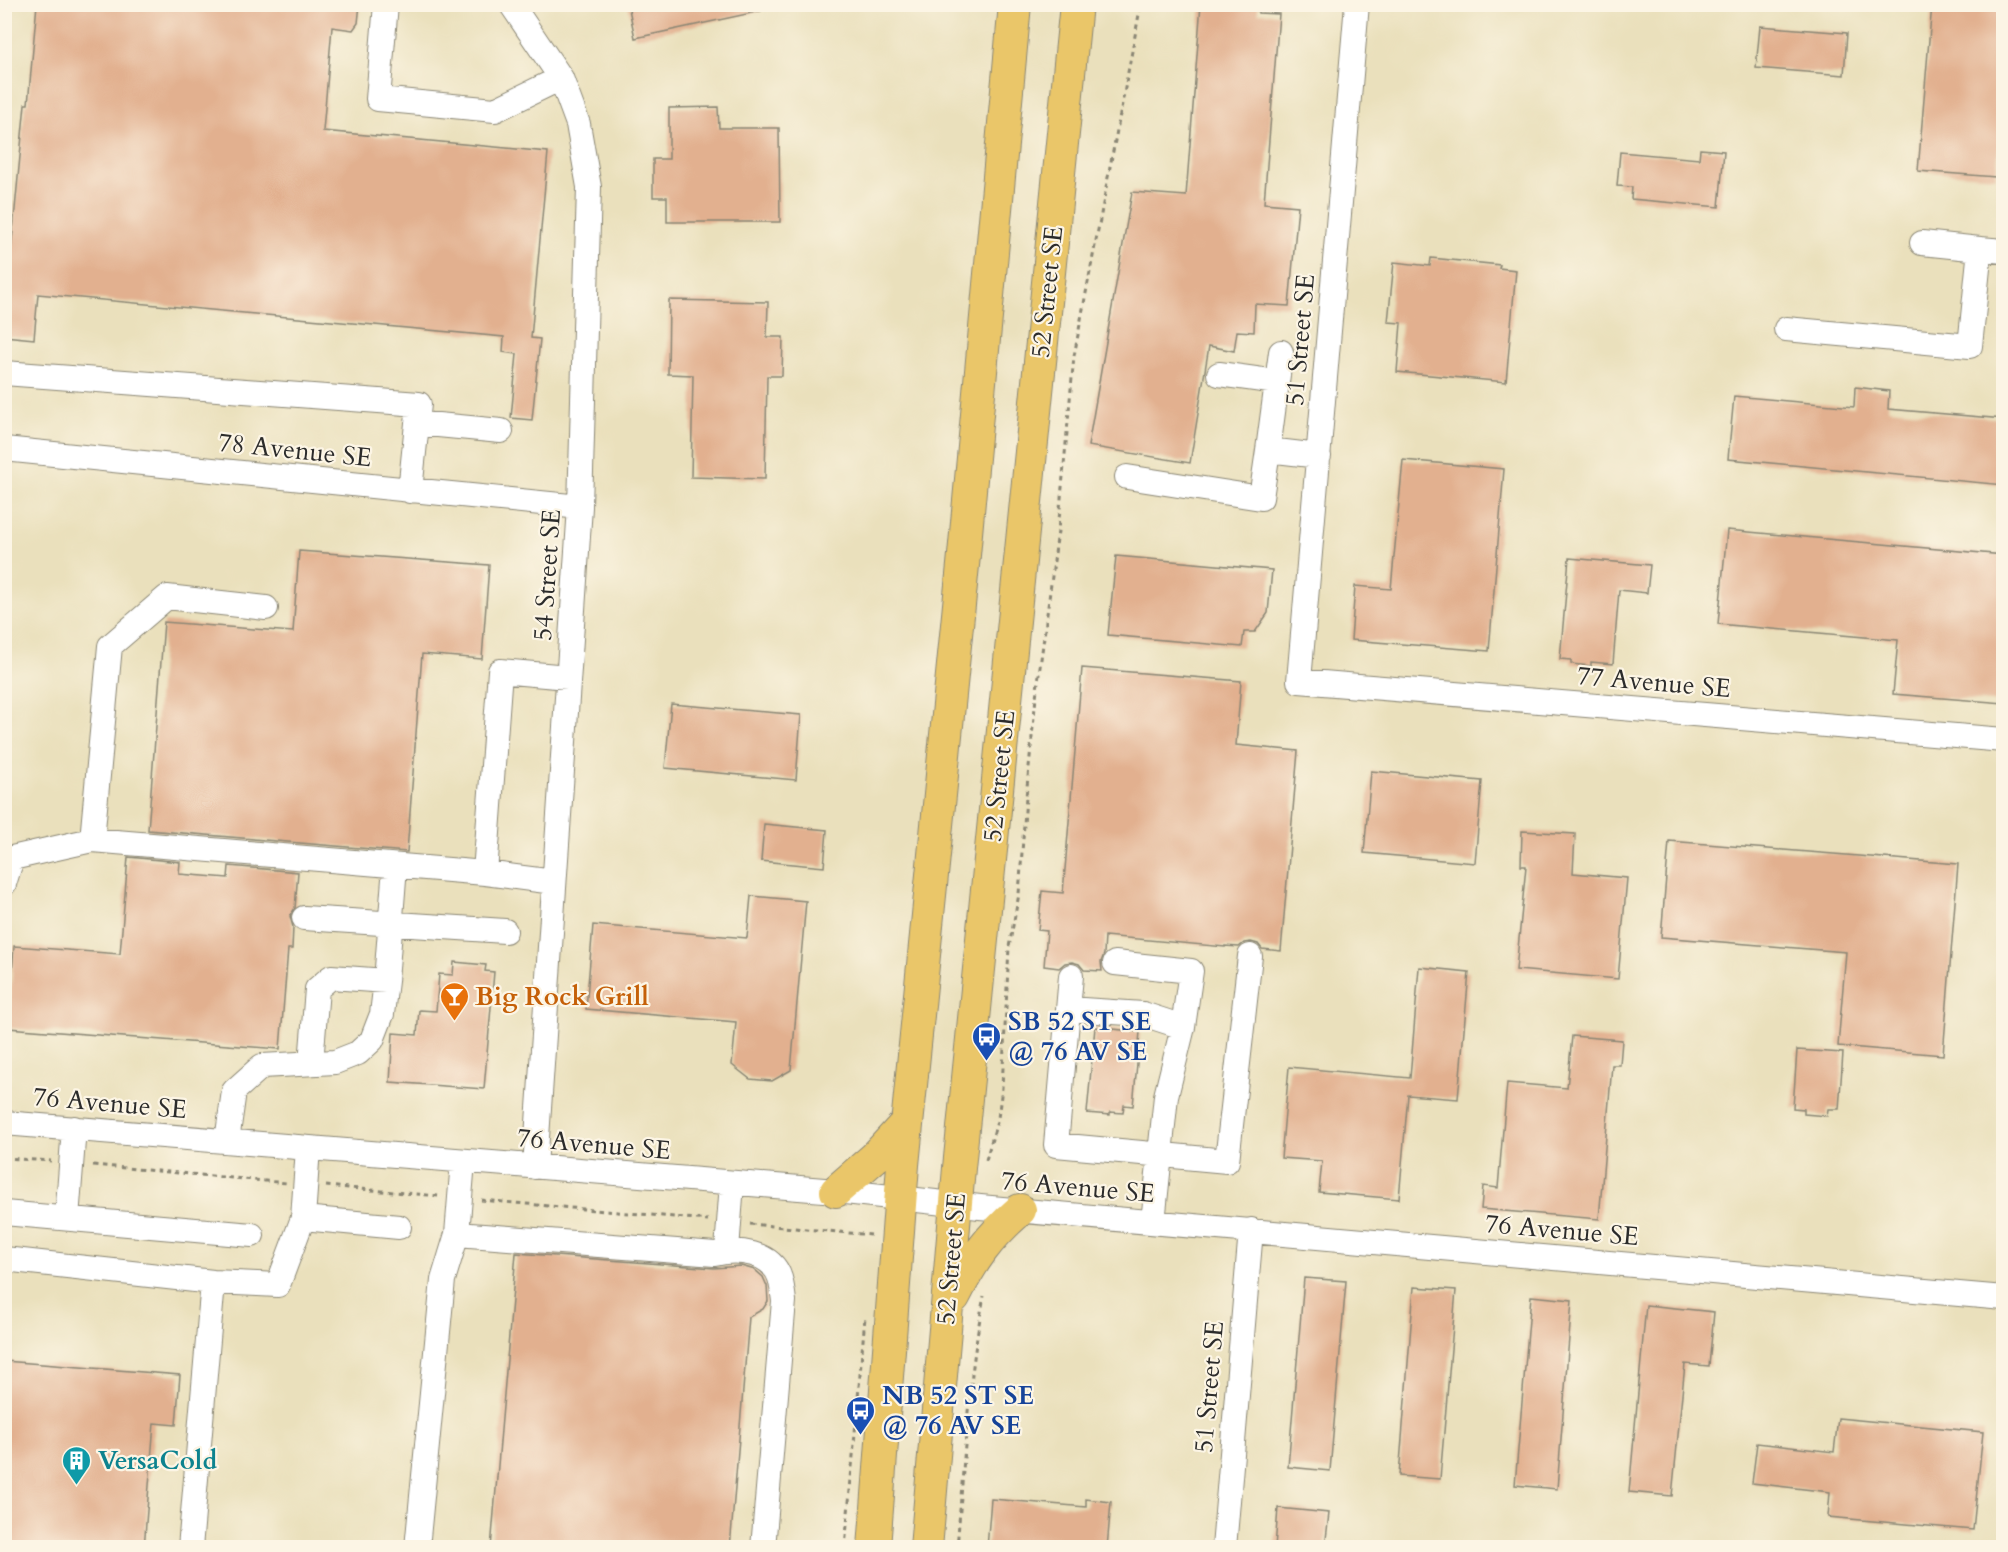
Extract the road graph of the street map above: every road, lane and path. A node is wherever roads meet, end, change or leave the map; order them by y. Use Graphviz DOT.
graph roads {
  1 [pos="386,4"];
  2 [pos="511,4"];
  3 [pos="1015,4"];
  4 [pos="1076,4"];
  5 [pos="1141,4"];
  6 [pos="1357,4"];
  7 [pos="561,78"];
  8 [pos="1922,243"];
  9 [pos="1992,250"];
  10 [pos="1786,329"];
  11 [pos="1281,352"];
  12 [pos="4,373"];
  13 [pos="1219,374"];
  14 [pos="1277,382"];
  15 [pos="417,423"];
  16 [pos="501,431"];
  17 [pos="4,448"];
  18 [pos="1268,450"];
  19 [pos="1319,456"];
  20 [pos="1127,477"];
  21 [pos="410,491"];
  22 [pos="580,507"];
  23 [pos="266,608"];
  24 [pos="568,677"];
  25 [pos="1299,681"];
  26 [pos="2004,740"];
  27 [pos="92,840"];
  28 [pos="395,866"];
  29 [pos="485,873"];
  30 [pos="554,882"];
  31 [pos="4,884"];
  32 [pos="304,918"];
  33 [pos="391,923"];
  34 [pos="505,931"];
  35 [pos="1250,956"];
  36 [pos="1115,963"];
  37 [pos="1071,976"];
  38 [pos="386,981"];
  39 [pos="1068,1009"];
  40 [pos="1183,1027"];
  41 [pos="311,1063"];
  42 [pos="907,1122"];
  43 [pos="4,1123"];
  44 [pos="74,1128"];
  45 [pos="227,1141"];
  46 [pos="308,1148"];
  47 [pos="1160,1155"];
  48 [pos="463,1161"];
  49 [pos="535,1167"];
  50 [pos="984,1170"];
  51 [pos="732,1184"];
  52 [pos="836,1191"];
  53 [pos="900,1199"];
  54 [pos="956,1204"];
  55 [pos="1020,1210"];
  56 [pos="4,1213"];
  57 [pos="67,1218"];
  58 [pos="303,1218"];
  59 [pos="1153,1222"];
  60 [pos="399,1227"];
  61 [pos="1251,1230"];
  62 [pos="457,1234"];
  63 [pos="252,1235"];
  64 [pos="727,1251"];
  65 [pos="4,1259"];
  66 [pos="213,1282"];
  67 [pos="986,1287"];
  68 [pos="2004,1298"];
  69 [pos="947,1311"];
  70 [pos="865,1316"];
  71 [pos="190,1548"];
  72 [pos="417,1548"];
  73 [pos="763,1548"];
  74 [pos="844,1548"];
  75 [pos="874,1548"];
  76 [pos="926,1548"];
  77 [pos="957,1548"];
  78 [pos="1224,1548"];
  1 -- 7 [label="street"];
  2 -- 7 [label="street, 54 Street SE"];
  3 -- 42 [label="main road, 52 Street SE"];
  4 -- 54 [label="main road, 52 Street SE"];
  5 -- 50 [label="path"];
  6 -- 19 [label="street, 51 Street SE"];
  7 -- 22 [label="street, 54 Street SE"];
  8 -- 9 [label="street"];
  9 -- 10 [label="street"];
  11 -- 14 [label="street"];
  12 -- 15 [label="street"];
  13 -- 14 [label="street"];
  14 -- 18 [label="street"];
  15 -- 16 [label="street"];
  15 -- 21 [label="street"];
  17 -- 21 [label="street, 78 Avenue SE"];
  18 -- 19 [label="street"];
  18 -- 20 [label="street"];
  19 -- 25 [label="street, 51 Street SE"];
  21 -- 22 [label="street, 78 Avenue SE"];
  22 -- 24 [label="street, 54 Street SE"];
  23 -- 27 [label="street"];
  24 -- 29 [label="street"];
  24 -- 30 [label="street, 54 Street SE"];
  25 -- 26 [label="street, 77 Avenue SE"];
  27 -- 28 [label="street"];
  27 -- 31 [label="street"];
  28 -- 29 [label="street"];
  28 -- 33 [label="street"];
  29 -- 30 [label="street"];
  30 -- 49 [label="street, 54 Street SE"];
  32 -- 33 [label="street"];
  33 -- 34 [label="street"];
  33 -- 38 [label="street"];
  35 -- 47 [label="street"];
  36 -- 40 [label="street"];
  37 -- 39 [label="street"];
  38 -- 41 [label="street"];
  38 -- 41 [label="street"];
  39 -- 40 [label="street"];
  39 -- 47 [label="street"];
  40 -- 47 [label="street"];
  41 -- 45 [label="street"];
  42 -- 52 [label="main road"];
  42 -- 53 [label="main road, 52 Street SE"];
  43 -- 44 [label="street, 76 Avenue SE"];
  44 -- 45 [label="street, 76 Avenue SE"];
  44 -- 57 [label="street"];
  45 -- 46 [label="street, 76 Avenue SE"];
  46 -- 48 [label="street, 76 Avenue SE"];
  46 -- 58 [label="street"];
  47 -- 59 [label="street"];
  48 -- 49 [label="street, 76 Avenue SE"];
  48 -- 62 [label="street"];
  49 -- 51 [label="street, 76 Avenue SE"];
  51 -- 52 [label="street, 76 Avenue SE"];
  51 -- 64 [label="street"];
  52 -- 53 [label="street, 76 Avenue SE"];
  53 -- 54 [label="street, 76 Avenue SE"];
  53 -- 75 [label="main road, 52 Street SE"];
  54 -- 55 [label="street, 76 Avenue SE"];
  54 -- 69 [label="main road, 52 Street SE"];
  55 -- 59 [label="street, 76 Avenue SE"];
  55 -- 69 [label="main road"];
  56 -- 57 [label="street"];
  57 -- 63 [label="street"];
  58 -- 60 [label="street"];
  58 -- 66 [label="street"];
  59 -- 61 [label="street, 76 Avenue SE"];
  61 -- 68 [label="street, 76 Avenue SE"];
  61 -- 78 [label="street, 51 Street SE"];
  62 -- 64 [label="street"];
  62 -- 72 [label="street"];
  64 -- 73 [label="street"];
  65 -- 66 [label="street"];
  66 -- 71 [label="street"];
  67 -- 77 [label="path"];
  69 -- 76 [label="main road, 52 Street SE"];
  70 -- 74 [label="path"];
}
